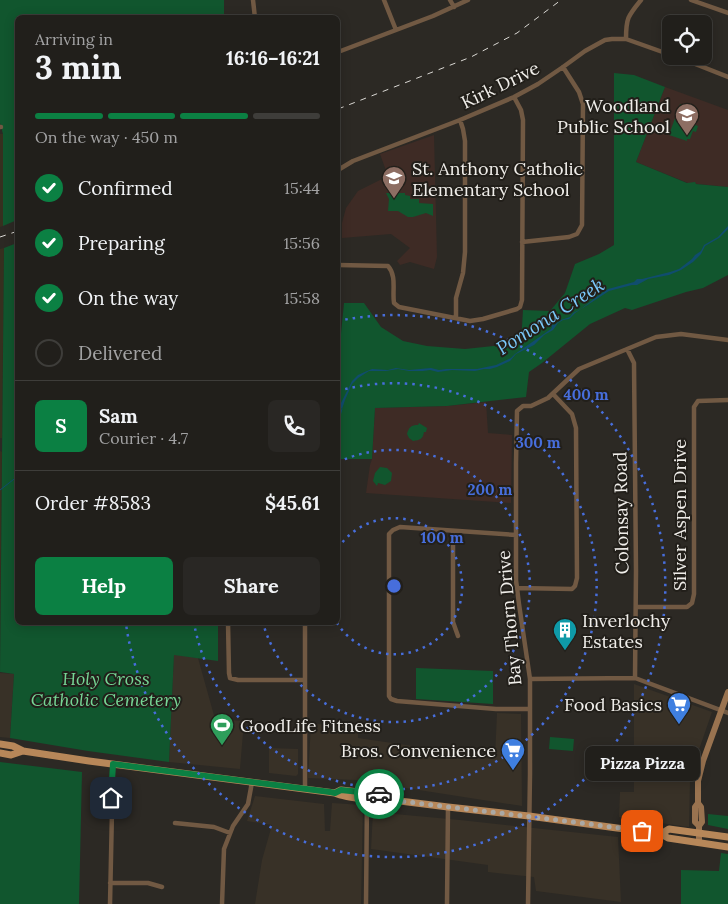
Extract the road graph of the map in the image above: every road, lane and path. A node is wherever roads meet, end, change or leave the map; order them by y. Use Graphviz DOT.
graph roads {
  1 [pos="252,0"];
  2 [pos="384,0"];
  3 [pos="450,0"];
  4 [pos="468,0"];
  5 [pos="641,0"];
  6 [pos="691,0"];
  7 [pos="454,7"];
  8 [pos="728,13"];
  9 [pos="254,15"];
  10 [pos="396,30"];
  11 [pos="626,39"];
  12 [pos="340,51"];
  13 [pos="662,52"];
  14 [pos="698,65"];
  15 [pos="563,67"];
  16 [pos="728,76"];
  17 [pos="514,97"];
  18 [pos="460,120"];
  19 [pos="340,169"];
  20 [pos="522,242"];
  21 [pos="340,265"];
  22 [pos="456,318"];
  23 [pos="728,340"];
  24 [pos="627,349"];
  25 [pos="553,394"];
  26 [pos="728,400"];
  27 [pos="453,531"];
  28 [pos="516,536"];
  29 [pos="517,588"];
  30 [pos="636,607"];
  31 [pos="228,625"];
  32 [pos="305,625"];
  33 [pos="458,636"];
  34 [pos="635,678"];
  35 [pos="530,679"];
  36 [pos="305,680"];
  37 [pos="728,692"];
  38 [pos="530,709"];
  39 [pos="725,711"];
  40 [pos="0,744"];
  41 [pos="23,751"];
  42 [pos="0,754"];
  43 [pos="113,764"];
  44 [pos="252,782"];
  45 [pos="305,789"];
  46 [pos="367,796"];
  47 [pos="448,808"];
  48 [pos="529,816"];
  49 [pos="175,823"];
  50 [pos="699,829"];
  51 [pos="230,833"];
  52 [pos="661,834"];
  53 [pos="720,836"];
  54 [pos="728,837"];
  55 [pos="699,843"];
  56 [pos="719,846"];
  57 [pos="728,847"];
  58 [pos="110,883"];
  59 [pos="162,887"];
  60 [pos="110,904"];
  61 [pos="222,904"];
  62 [pos="366,904"];
  63 [pos="447,904"];
  64 [pos="528,904"];
  1 -- 9 [label="street"];
  2 -- 10 [label="street"];
  3 -- 7 [label="street"];
  4 -- 7 [label="street"];
  5 -- 11 [label="street"];
  6 -- 8 [label="street"];
  7 -- 10 [label="street"];
  10 -- 12 [label="street"];
  11 -- 13 [label="street, Kirk Drive"];
  11 -- 15 [label="street, Kirk Drive"];
  14 -- 16 [label="street, Kirk Drive"];
  15 -- 17 [label="street, Kirk Drive"];
  15 -- 20 [label="street"];
  17 -- 18 [label="street, Kirk Drive"];
  17 -- 20 [label="street"];
  18 -- 19 [label="street, Kirk Drive"];
  18 -- 22 [label="street"];
  20 -- 22 [label="street"];
  21 -- 22 [label="street"];
  23 -- 24 [label="street, Bay Thorn Drive"];
  24 -- 25 [label="street, Bay Thorn Drive"];
  24 -- 30 [label="street, Colonsay Road"];
  25 -- 28 [label="street, Bay Thorn Drive"];
  25 -- 29 [label="street"];
  26 -- 30 [label="street, Silver Aspen Drive"];
  27 -- 28 [label="street"];
  27 -- 33 [label="street"];
  27 -- 38 [label="street"];
  28 -- 29 [label="street, Bay Thorn Drive"];
  29 -- 35 [label="street, Bay Thorn Drive"];
  30 -- 34 [label="street, Colonsay Road"];
  31 -- 36 [label="street"];
  32 -- 36 [label="street"];
  34 -- 35 [label="street"];
  34 -- 39 [label="street"];
  35 -- 38 [label="street, Bay Thorn Drive"];
  36 -- 45 [label="street"];
  37 -- 39 [label="street"];
  38 -- 48 [label="street, Bay Thorn Drive"];
  39 -- 50 [label="street"];
  40 -- 41 [label="main road"];
  41 -- 42 [label="main road"];
  41 -- 43 [label="main road"];
  43 -- 44 [label="main road"];
  43 -- 58 [label="street"];
  44 -- 45 [label="main road"];
  44 -- 51 [label="street"];
  45 -- 46 [label="main road"];
  46 -- 47 [label="main road"];
  46 -- 62 [label="street"];
  47 -- 48 [label="main road"];
  47 -- 63 [label="street"];
  48 -- 52 [label="main road"];
  48 -- 64 [label="street, Bay Thorn Drive"];
  49 -- 51 [label="street"];
  50 -- 52 [label="main road"];
  50 -- 53 [label="main road"];
  50 -- 55 [label="street"];
  51 -- 61 [label="street"];
  52 -- 55 [label="main road"];
  53 -- 54 [label="main road"];
  53 -- 56 [label="street"];
  55 -- 56 [label="main road"];
  56 -- 57 [label="main road"];
  58 -- 59 [label="street"];
  58 -- 60 [label="street"];
}
